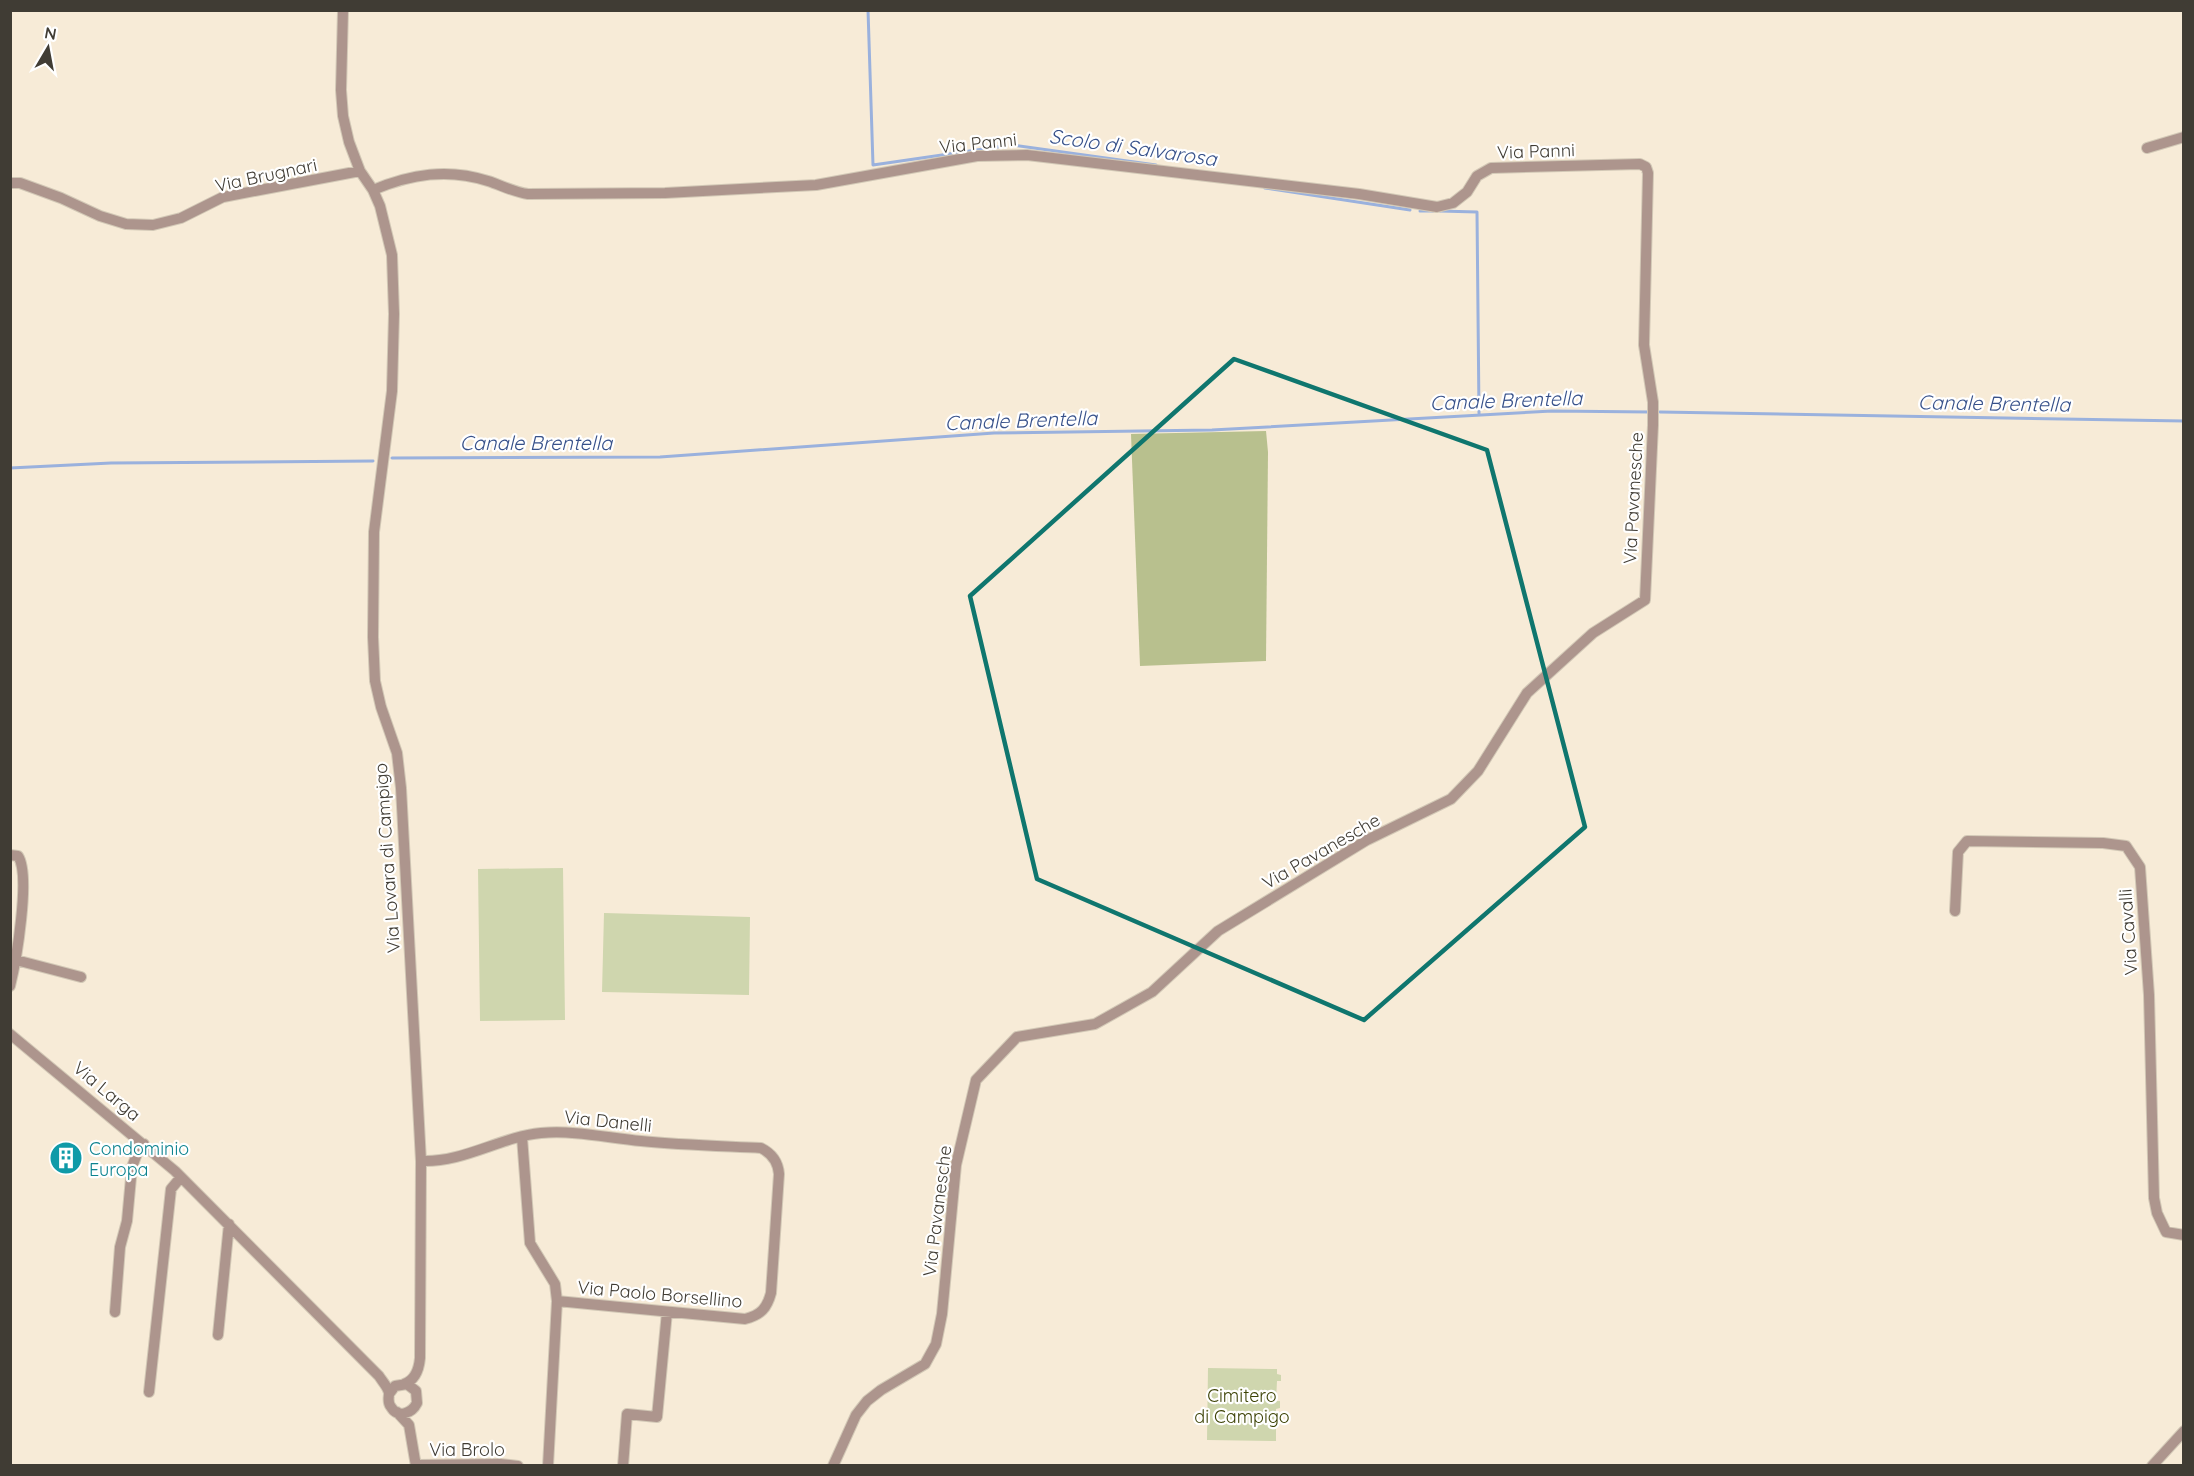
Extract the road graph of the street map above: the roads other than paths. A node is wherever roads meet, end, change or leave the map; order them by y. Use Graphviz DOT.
graph roads {
  1 [pos="343,10"];
  2 [pos="2184,137"];
  3 [pos="2147,148"];
  4 [pos="1646,167"];
  5 [pos="360,171"];
  6 [pos="10,183"];
  7 [pos="374,190"];
  8 [pos="10,855"];
  9 [pos="1955,911"];
  10 [pos="16,960"];
  11 [pos="81,977"];
  12 [pos="10,986"];
  13 [pos="10,1034"];
  14 [pos="522,1137"];
  15 [pos="144,1144"];
  16 [pos="760,1148"];
  17 [pos="421,1161"];
  18 [pos="181,1177"];
  19 [pos="229,1224"];
  20 [pos="2184,1235"];
  21 [pos="557,1301"];
  22 [pos="115,1312"];
  23 [pos="666,1312"];
  24 [pos="218,1335"];
  25 [pos="420,1358"];
  26 [pos="375,1372"];
  27 [pos="401,1384"];
  28 [pos="149,1392"];
  29 [pos="389,1394"];
  30 [pos="418,1400"];
  31 [pos="397,1412"];
  32 [pos="2184,1431"];
  33 [pos="416,1463"];
  34 [pos="518,1466"];
  35 [pos="548,1466"];
  36 [pos="623,1466"];
  37 [pos="833,1466"];
  38 [pos="2152,1466"];
  1 -- 5 [label="street, Via Lovara di Campigo"];
  2 -- 3 [label="street"];
  4 -- 7 [label="street, Via Panni"];
  4 -- 37 [label="street, Via Pavanesche"];
  5 -- 6 [label="street, Via Brugnari"];
  5 -- 7 [label="street, Via Lovara di Campigo"];
  7 -- 17 [label="street, Via Lovara di Campigo"];
  8 -- 10 [label="street"];
  9 -- 20 [label="street, Via Cavalli"];
  10 -- 11 [label="street"];
  10 -- 12 [label="street"];
  13 -- 15 [label="street, Via Larga"];
  14 -- 16 [label="street, Via Danelli"];
  14 -- 17 [label="street, Via Danelli"];
  14 -- 21 [label="street"];
  15 -- 18 [label="street, Via Larga"];
  15 -- 22 [label="street"];
  16 -- 23 [label="street, Via Paolo Borsellino"];
  17 -- 25 [label="street, Via Lovara di Campigo"];
  18 -- 19 [label="street, Via Larga"];
  18 -- 28 [label="street"];
  19 -- 24 [label="street"];
  19 -- 26 [label="street, Via Larga"];
  21 -- 23 [label="street, Via Paolo Borsellino"];
  21 -- 35 [label="street"];
  23 -- 36 [label="street"];
  25 -- 27 [label="street, Via Lovara di Campigo"];
  25 -- 30 [label="street, Via Lovara di Campigo"];
  26 -- 27 [label="street, Via Larga"];
  26 -- 29 [label="street, Via Larga"];
  27 -- 29 [label="street"];
  27 -- 30 [label="street"];
  29 -- 31 [label="street"];
  30 -- 31 [label="street"];
  30 -- 33 [label="street, Via Lovara di Campigo"];
  31 -- 33 [label="street"];
  32 -- 38 [label="street"];
  33 -- 34 [label="street, Via Brolo"];
}
